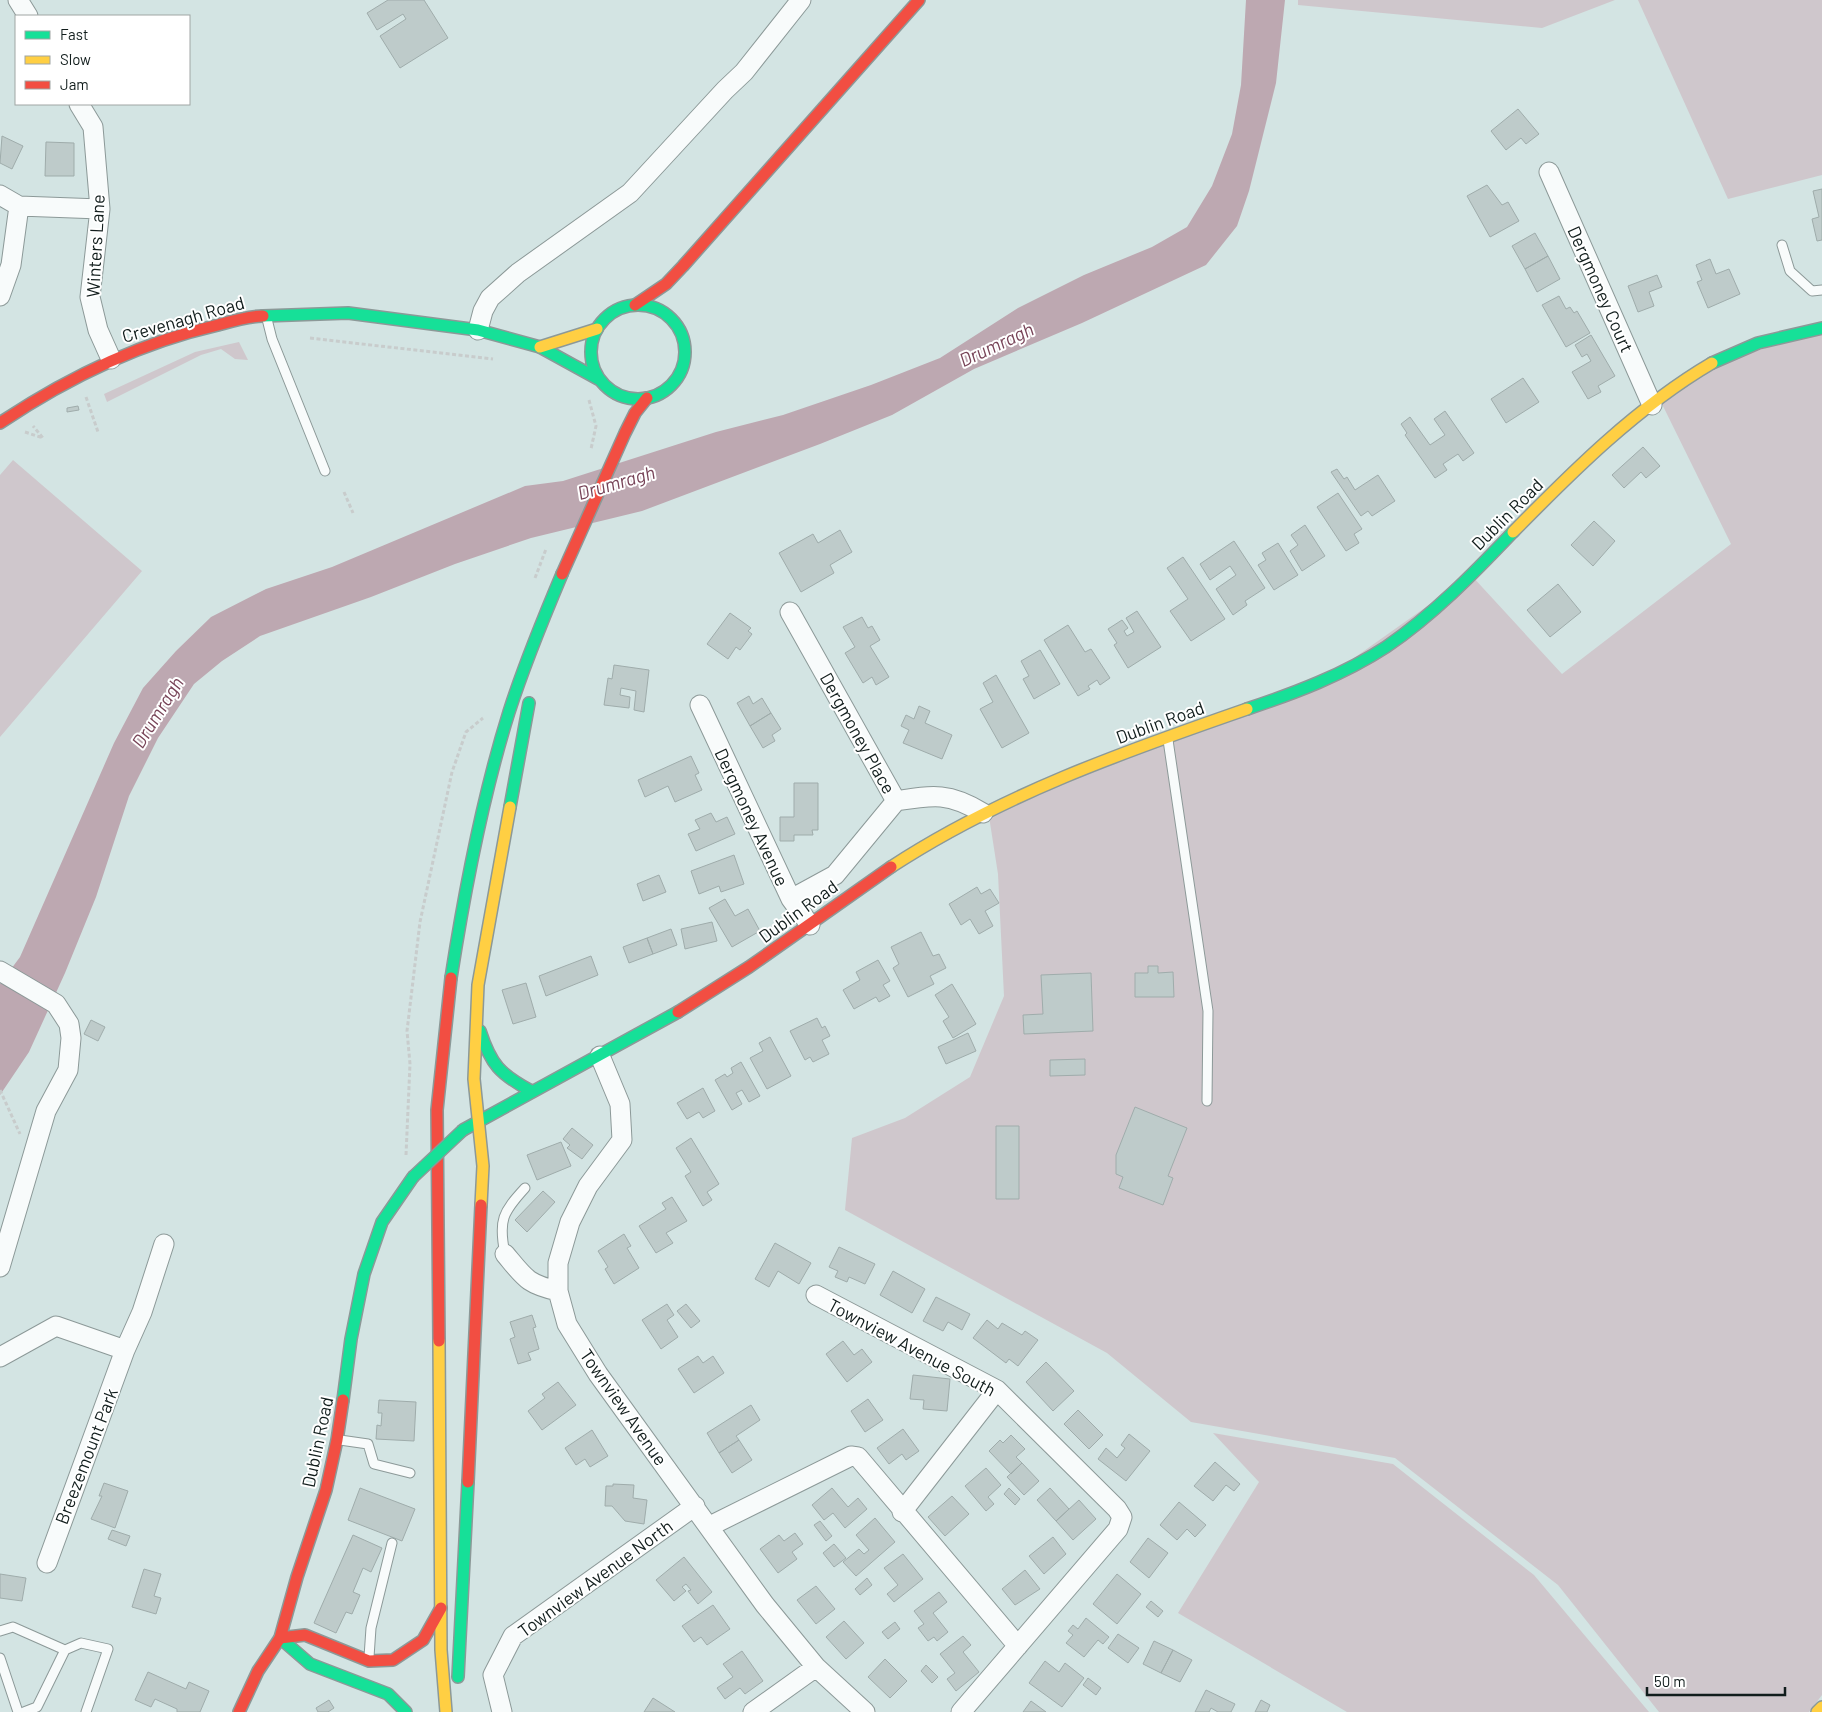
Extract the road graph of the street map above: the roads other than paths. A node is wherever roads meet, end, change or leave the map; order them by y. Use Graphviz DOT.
graph roads {
  1 [pos="18,0"];
  2 [pos="801,0"];
  3 [pos="918,0"];
  4 [pos="27,15"];
  5 [pos="80,105"];
  6 [pos="1549,172"];
  7 [pos="0,195"];
  8 [pos="19,206"];
  9 [pos="100,209"];
  10 [pos="1782,245"];
  11 [pos="683,266"];
  12 [pos="1822,290"];
  13 [pos="0,296"];
  14 [pos="634,305"];
  15 [pos="266,316"];
  16 [pos="674,322"];
  17 [pos="1822,328"];
  18 [pos="597,329"];
  19 [pos="478,330"];
  20 [pos="540,347"];
  21 [pos="111,359"];
  22 [pos="600,380"];
  23 [pos="620,395"];
  24 [pos="647,398"];
  25 [pos="1652,405"];
  26 [pos="0,423"];
  27 [pos="625,433"];
  28 [pos="325,471"];
  29 [pos="790,612"];
  30 [pos="544,616"];
  31 [pos="534,674"];
  32 [pos="530,694"];
  33 [pos="700,706"];
  34 [pos="1168,737"];
  35 [pos="896,801"];
  36 [pos="983,813"];
  37 [pos="790,899"];
  38 [pos="810,925"];
  39 [pos="0,971"];
  40 [pos="476,1017"];
  41 [pos="600,1056"];
  42 [pos="531,1091"];
  43 [pos="1207,1101"];
  44 [pos="478,1120"];
  45 [pos="525,1188"];
  46 [pos="164,1244"];
  47 [pos="506,1254"];
  48 [pos="0,1266"];
  49 [pos="558,1291"];
  50 [pos="816,1295"];
  51 [pos="125,1350"];
  52 [pos="0,1358"];
  53 [pos="996,1390"];
  54 [pos="337,1440"];
  55 [pos="410,1473"];
  56 [pos="695,1506"];
  57 [pos="902,1512"];
  58 [pos="710,1526"];
  59 [pos="392,1543"];
  60 [pos="47,1563"];
  61 [pos="442,1606"];
  62 [pos="0,1631"];
  63 [pos="280,1638"];
  64 [pos="1018,1646"];
  65 [pos="65,1650"];
  66 [pos="0,1658"];
  67 [pos="368,1661"];
  68 [pos="816,1667"];
  69 [pos="1822,1707"];
  70 [pos="18,1712"];
  71 [pos="24,1712"];
  72 [pos="86,1712"];
  73 [pos="239,1712"];
  74 [pos="406,1712"];
  75 [pos="446,1712"];
  76 [pos="451,1712"];
  77 [pos="502,1712"];
  78 [pos="753,1712"];
  79 [pos="865,1712"];
  80 [pos="961,1712"];
  81 [pos="1817,1712"];
  1 -- 4 [label="street"];
  2 -- 19 [label="street"];
  3 -- 11 [label="main road"];
  5 -- 9 [label="street, Winters Lane"];
  6 -- 25 [label="street, Dergmoney Court"];
  7 -- 8 [label="street"];
  8 -- 9 [label="street"];
  8 -- 13 [label="street"];
  9 -- 21 [label="street, Winters Lane"];
  10 -- 12 [label="lane"];
  11 -- 14 [label="main road"];
  11 -- 16 [label="main road"];
  14 -- 16 [label="main road"];
  14 -- 18 [label="main road"];
  15 -- 19 [label="main road, Crevenagh Road"];
  15 -- 21 [label="main road, Crevenagh Road"];
  15 -- 28 [label="lane"];
  16 -- 24 [label="main road"];
  17 -- 25 [label="main road, Dublin Road"];
  18 -- 20 [label="main road"];
  18 -- 22 [label="main road"];
  19 -- 20 [label="main road, Crevenagh Road"];
  20 -- 22 [label="main road, Crevenagh Road"];
  21 -- 26 [label="main road, Crevenagh Road"];
  22 -- 23 [label="main road"];
  23 -- 24 [label="main road"];
  23 -- 27 [label="main road"];
  24 -- 27 [label="main road"];
  25 -- 34 [label="main road, Dublin Road"];
  27 -- 30 [label="main road"];
  29 -- 35 [label="street, Dergmoney Place"];
  30 -- 31 [label="main road"];
  30 -- 61 [label="main road"];
  32 -- 40 [label="main road"];
  33 -- 37 [label="street, Dergmoney Avenue"];
  34 -- 36 [label="main road, Dublin Road"];
  34 -- 43 [label="lane"];
  35 -- 36 [label="street, Dergmoney Place"];
  35 -- 37 [label="street"];
  36 -- 38 [label="main road, Dublin Road"];
  37 -- 38 [label="street, Dergmoney Avenue"];
  38 -- 41 [label="main road, Dublin Road"];
  39 -- 48 [label="street"];
  40 -- 42 [label="main road"];
  40 -- 44 [label="main road"];
  41 -- 42 [label="main road, Dublin Road"];
  41 -- 49 [label="street, Townview Avenue"];
  42 -- 44 [label="main road, Dublin Road"];
  44 -- 54 [label="main road, Dublin Road, bridge"];
  44 -- 76 [label="main road"];
  45 -- 47 [label="lane"];
  46 -- 51 [label="street, Breezemount Park"];
  47 -- 49 [label="street"];
  49 -- 56 [label="street, Townview Avenue"];
  50 -- 53 [label="street, Townview Avenue South"];
  51 -- 52 [label="street"];
  51 -- 60 [label="street, Breezemount Park"];
  53 -- 57 [label="street"];
  53 -- 64 [label="street, Townview Avenue South"];
  54 -- 55 [label="lane"];
  54 -- 63 [label="main road, Dublin Road"];
  56 -- 58 [label="street, Townview Avenue"];
  56 -- 77 [label="street, Townview Avenue North"];
  57 -- 58 [label="street"];
  57 -- 64 [label="street"];
  58 -- 68 [label="street, Townview Avenue"];
  59 -- 67 [label="lane"];
  61 -- 67 [label="main road"];
  61 -- 75 [label="main road"];
  62 -- 65 [label="lane"];
  63 -- 67 [label="main road"];
  63 -- 73 [label="main road, Dublin Road"];
  63 -- 74 [label="main road"];
  64 -- 80 [label="street, Townview Avenue South"];
  65 -- 71 [label="lane"];
  65 -- 72 [label="lane"];
  66 -- 70 [label="lane"];
  68 -- 78 [label="street"];
  68 -- 79 [label="street, Townview Avenue"];
  69 -- 81 [label="main road"];
}
